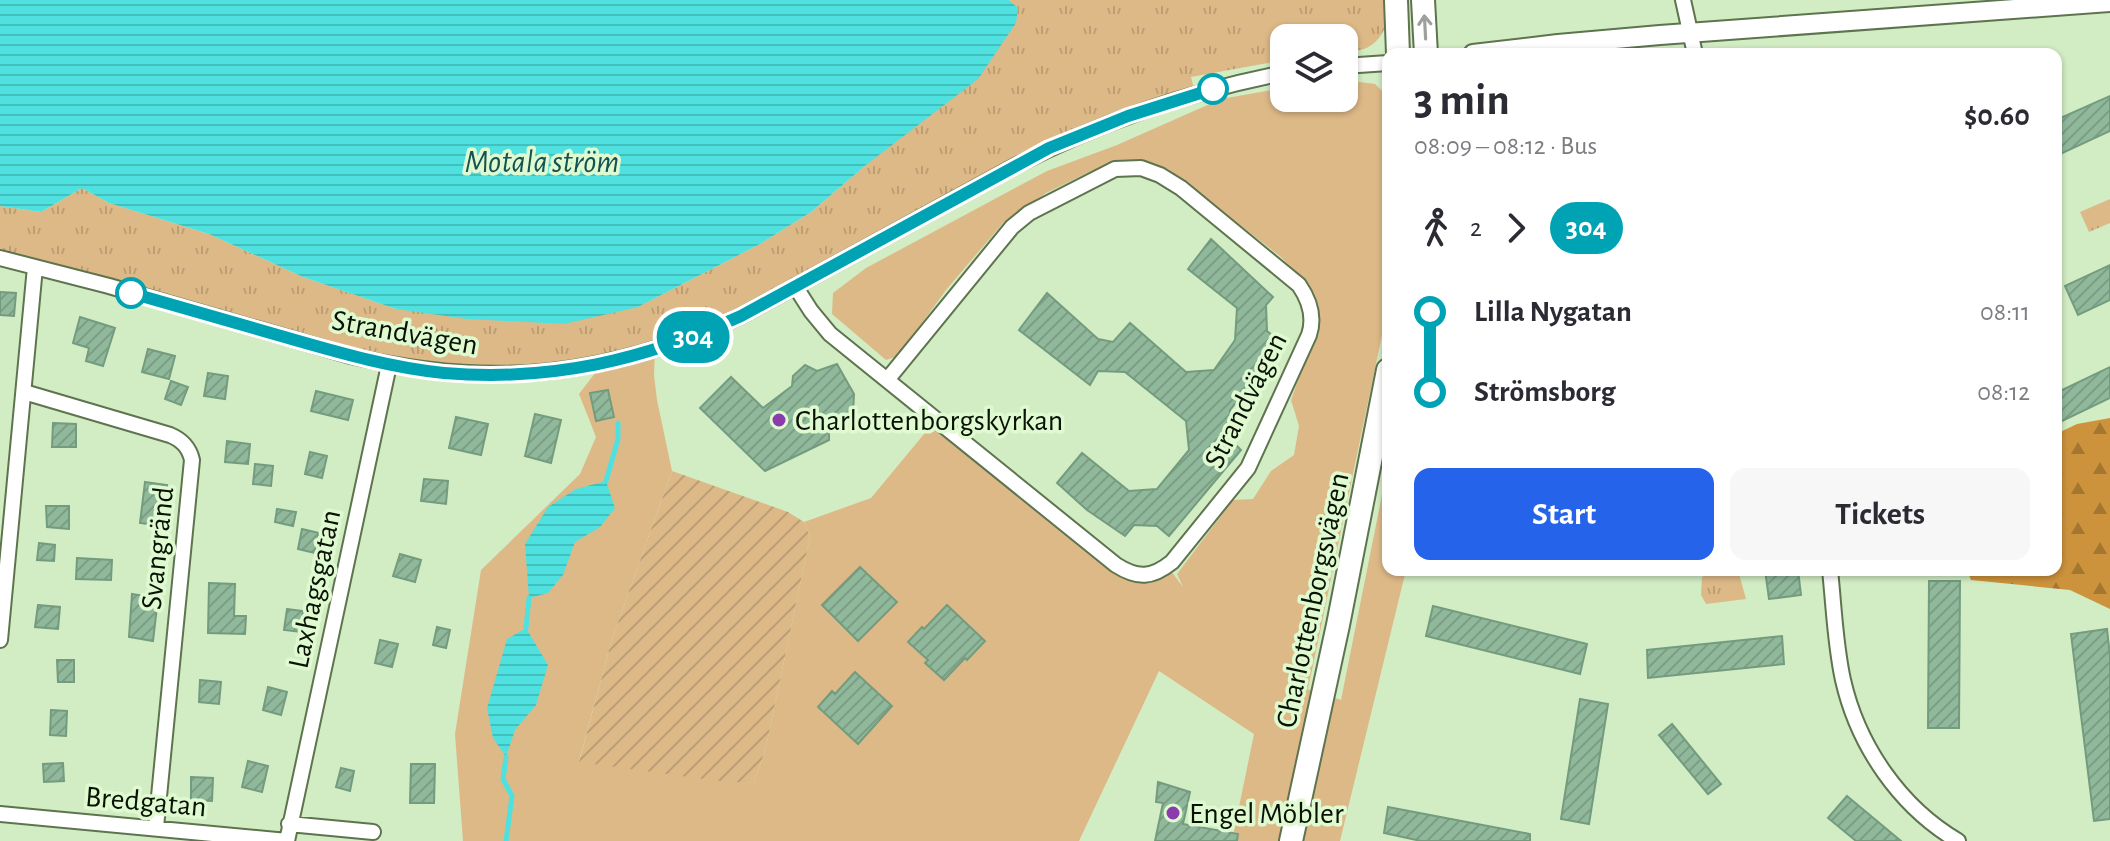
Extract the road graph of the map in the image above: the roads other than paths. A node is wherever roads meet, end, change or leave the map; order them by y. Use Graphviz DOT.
graph roads {
  1 [pos="1396,0"];
  2 [pos="1423,0"];
  3 [pos="1683,0"];
  4 [pos="2110,2"];
  5 [pos="1689,32"];
  6 [pos="1398,48"];
  7 [pos="1426,48"];
  8 [pos="1524,48"];
  9 [pos="1693,48"];
  10 [pos="1382,63"];
  11 [pos="1358,65"];
  12 [pos="1270,76"];
  13 [pos="0,258"];
  14 [pos="35,267"];
  15 [pos="795,286"];
  16 [pos="389,365"];
  17 [pos="887,380"];
  18 [pos="24,392"];
  19 [pos="1382,401"];
  20 [pos="1831,576"];
  21 [pos="0,640"];
  22 [pos="0,814"];
  23 [pos="289,824"];
  24 [pos="156,827"];
  25 [pos="373,832"];
  26 [pos="287,841"];
  27 [pos="1291,841"];
  28 [pos="1958,841"];
  1 -- 6 [label="main road"];
  7 -- 2 [label="main road, one-way"];
  3 -- 5 [label="street"];
  4 -- 5 [label="street"];
  5 -- 8 [label="street"];
  5 -- 9 [label="street"];
  10 -- 11 [label="street"];
  12 -- 15 [label="street, Strandvägen"];
  13 -- 14 [label="street, Strandvägen"];
  14 -- 16 [label="street, Strandvägen"];
  14 -- 18 [label="street"];
  15 -- 16 [label="street, Strandvägen"];
  15 -- 17 [label="street, Strandvägen"];
  16 -- 23 [label="street, Laxhagsgatan"];
  17 -- 17 [label="street, Strandvägen"];
  18 -- 21 [label="street"];
  18 -- 24 [label="street, Svangränd"];
  19 -- 27 [label="main road, Charlottenborgsvägen"];
  20 -- 28 [label="street"];
  22 -- 24 [label="street, Bredgatan"];
  23 -- 25 [label="street"];
  23 -- 26 [label="street, Laxhagsgatan"];
  24 -- 26 [label="street, Bredgatan"];
}
